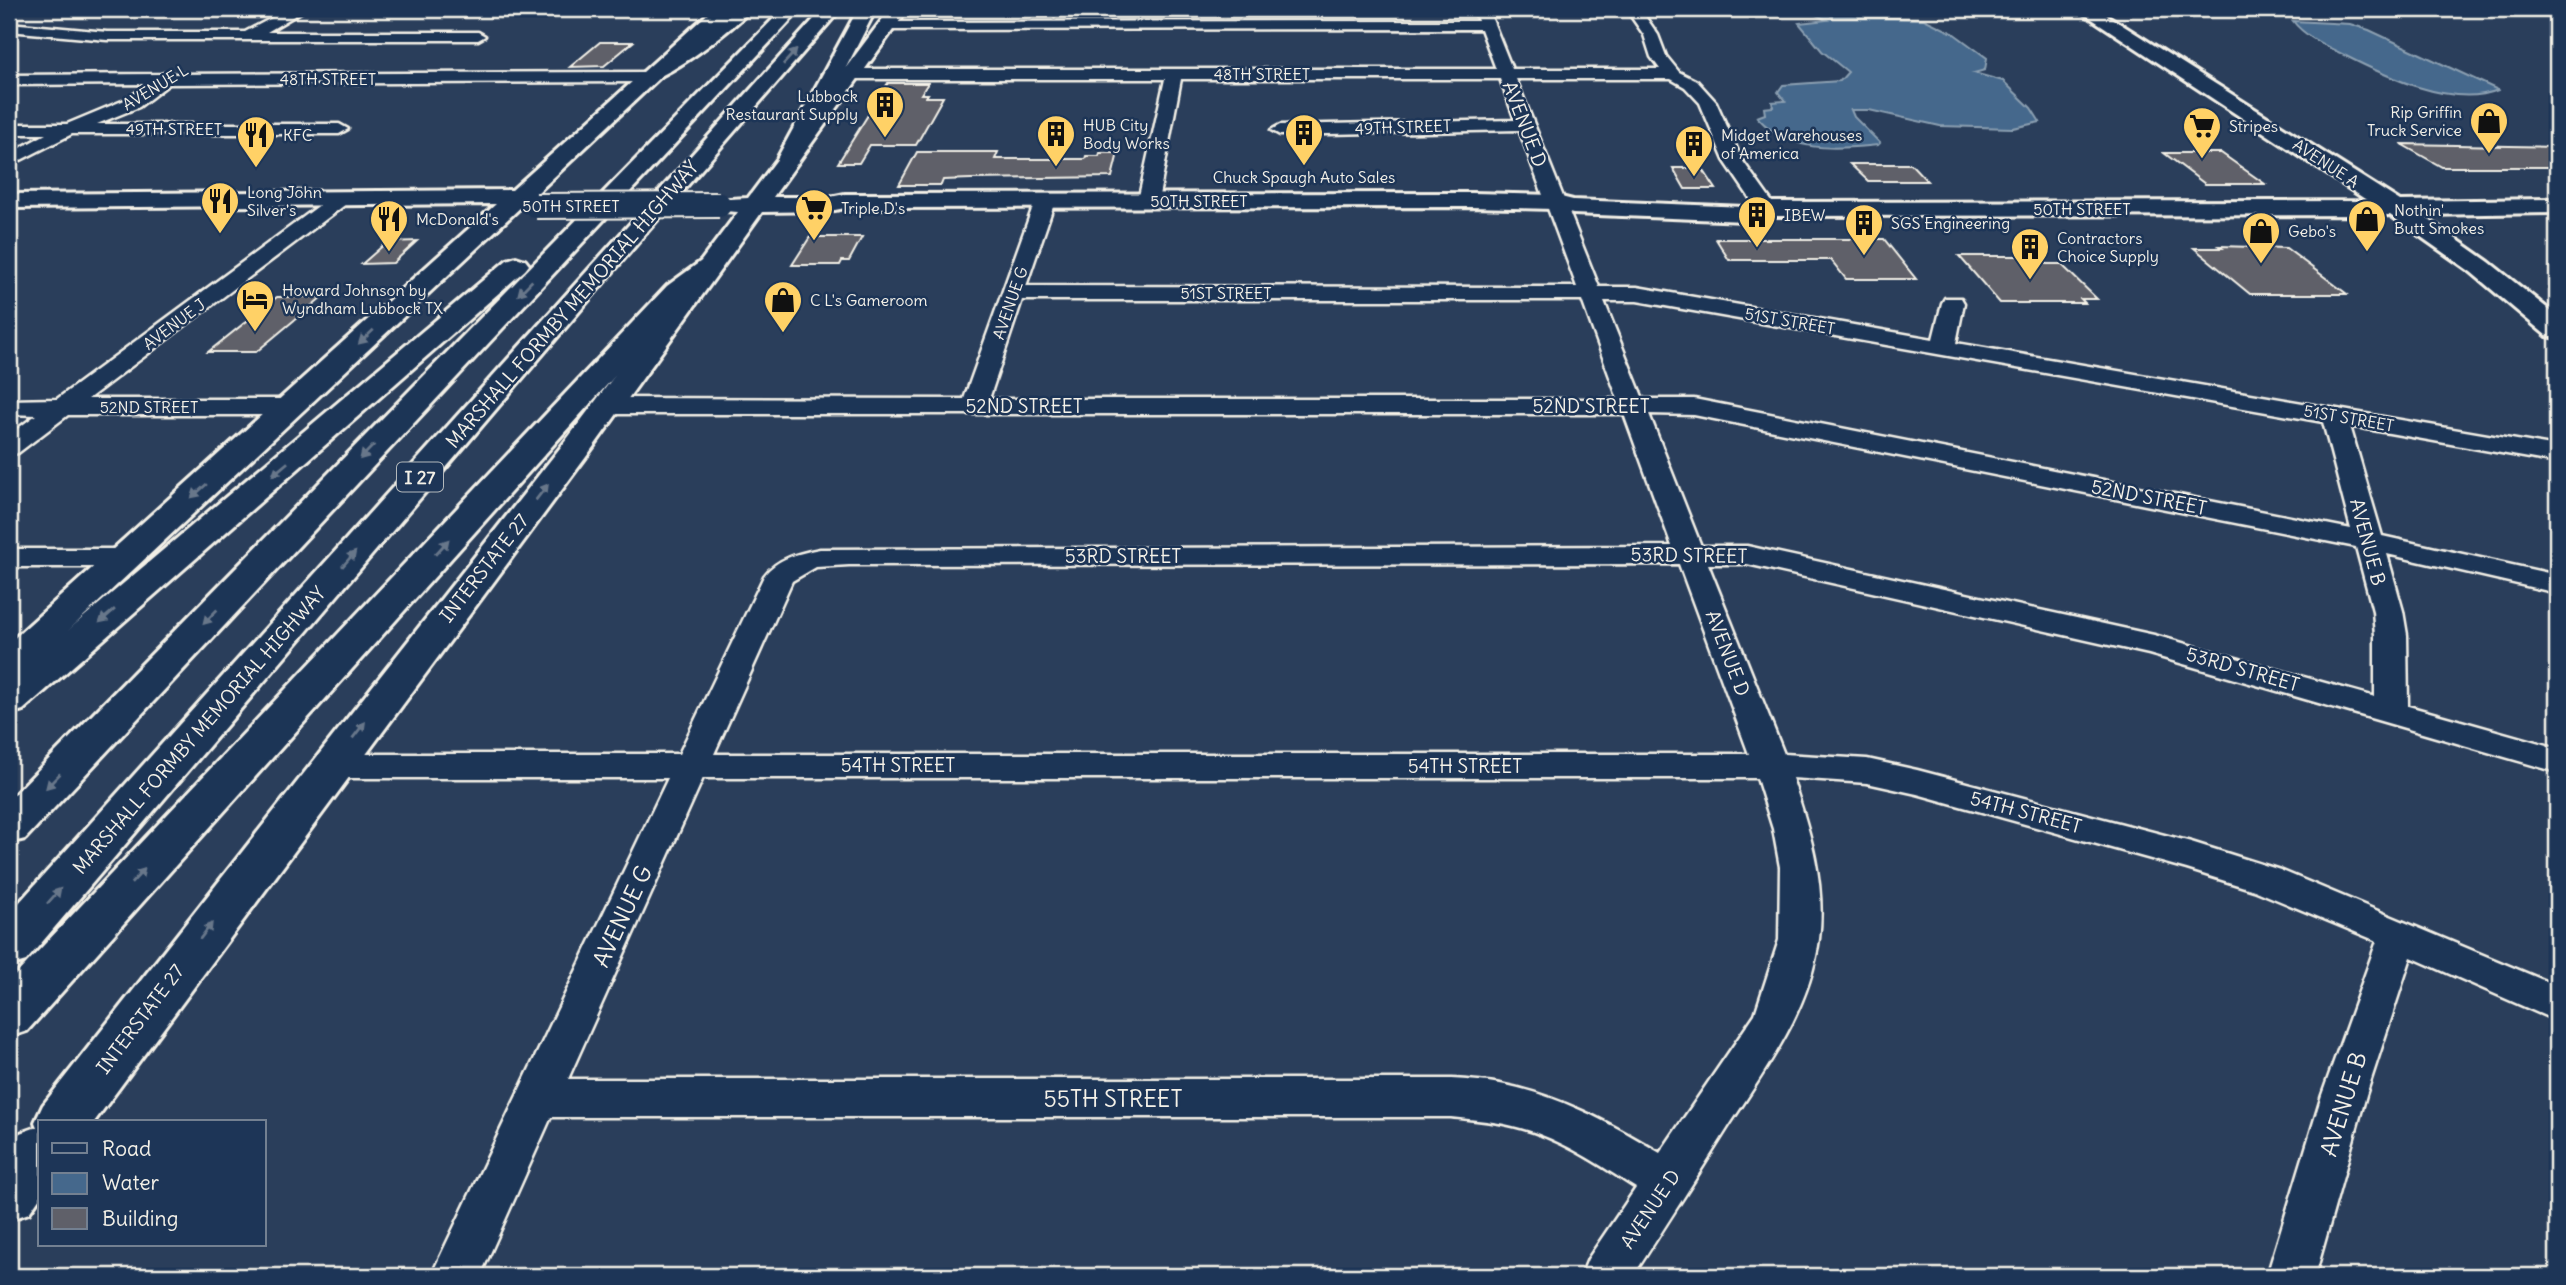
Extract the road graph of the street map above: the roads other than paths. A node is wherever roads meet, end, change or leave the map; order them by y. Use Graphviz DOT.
graph roads {
  1 [pos="299,9"];
  2 [pos="723,9"];
  3 [pos="741,9"];
  4 [pos="792,9"];
  5 [pos="832,9"];
  6 [pos="867,9"];
  7 [pos="899,9"];
  8 [pos="1481,9"];
  9 [pos="1633,9"];
  10 [pos="2086,9"];
  11 [pos="1488,25"];
  12 [pos="887,26"];
  13 [pos="9,27"];
  14 [pos="247,36"];
  15 [pos="478,36"];
  16 [pos="217,52"];
  17 [pos="196,63"];
  18 [pos="851,74"];
  19 [pos="1174,74"];
  20 [pos="1506,74"];
  21 [pos="1675,75"];
  22 [pos="647,77"];
  23 [pos="9,79"];
  24 [pos="164,79"];
  25 [pos="686,122"];
  26 [pos="1526,125"];
  27 [pos="9,129"];
  28 [pos="69,129"];
  29 [pos="339,129"];
  30 [pos="1280,130"];
  31 [pos="580,138"];
  32 [pos="9,161"];
  33 [pos="783,164"];
  34 [pos="400,197"];
  35 [pos="9,201"];
  36 [pos="339,201"];
  37 [pos="526,201"];
  38 [pos="739,201"];
  39 [pos="836,201"];
  40 [pos="1045,201"];
  41 [pos="1149,201"];
  42 [pos="1553,202"];
  43 [pos="423,205"];
  44 [pos="2557,206"];
  45 [pos="1767,209"];
  46 [pos="2398,209"];
  47 [pos="465,245"];
  48 [pos="712,262"];
  49 [pos="1014,293"];
  50 [pos="1590,293"];
  51 [pos="1953,303"];
  52 [pos="2557,330"];
  53 [pos="1943,347"];
  54 [pos="606,406"];
  55 [pos="974,406"];
  56 [pos="1634,406"];
  57 [pos="9,407"];
  58 [pos="63,407"];
  59 [pos="290,407"];
  60 [pos="2334,415"];
  61 [pos="9,447"];
  62 [pos="2557,455"];
  63 [pos="2367,541"];
  64 [pos="1691,554"];
  65 [pos="9,558"];
  66 [pos="125,558"];
  67 [pos="796,562"];
  68 [pos="2557,584"];
  69 [pos="9,664"];
  70 [pos="9,701"];
  71 [pos="2391,712"];
  72 [pos="2557,760"];
  73 [pos="692,764"];
  74 [pos="331,766"];
  75 [pos="1771,766"];
  76 [pos="9,827"];
  77 [pos="2399,934"];
  78 [pos="9,947"];
  79 [pos="2557,1004"];
  80 [pos="9,1016"];
  81 [pos="538,1098"];
  82 [pos="64,1120"];
  83 [pos="38,1154"];
  84 [pos="1668,1183"];
  85 [pos="9,1194"];
  86 [pos="455,1276"];
  87 [pos="1605,1276"];
  88 [pos="2291,1276"];
  1 -- 14 [label="street"];
  2 -- 22 [label="main road"];
  3 -- 22 [label="main road"];
  4 -- 25 [label="main road, MARSHALL FORMBY MEMORIAL HIGHWAY / I 27"];
  78 -- 5 [label="main road, MARSHALL FORMBY MEMORIAL HIGHWAY / I 27, one-way"];
  6 -- 33 [label="main road"];
  7 -- 12 [label="main road, INTERSTATE 27"];
  8 -- 11 [label="street, AVENUE D"];
  9 -- 21 [label="street"];
  10 -- 46 [label="main road, AVENUE A"];
  11 -- 12 [label="street"];
  11 -- 20 [label="street, AVENUE D"];
  12 -- 18 [label="main road, INTERSTATE 27"];
  13 -- 14 [label="street"];
  14 -- 15 [label="street"];
  14 -- 16 [label="street"];
  17 -- 24 [label="street, AVENUE L"];
  18 -- 19 [label="street, 48TH STREET"];
  18 -- 33 [label="main road, INTERSTATE 27"];
  19 -- 20 [label="street, 48TH STREET"];
  19 -- 41 [label="street"];
  20 -- 21 [label="street, 48TH STREET"];
  20 -- 26 [label="street, AVENUE D"];
  21 -- 45 [label="street"];
  22 -- 24 [label="street, 48TH STREET"];
  22 -- 31 [label="main road"];
  23 -- 24 [label="street, 48TH STREET"];
  24 -- 28 [label="street, AVENUE L"];
  25 -- 70 [label="main road, one-way"];
  25 -- 76 [label="main road, MARSHALL FORMBY MEMORIAL HIGHWAY / I 27, one-way"];
  26 -- 30 [label="street, 49TH STREET"];
  26 -- 42 [label="street, AVENUE D"];
  27 -- 28 [label="street, 49TH STREET"];
  28 -- 29 [label="street, 49TH STREET"];
  28 -- 32 [label="street, AVENUE L"];
  31 -- 34 [label="main road"];
  31 -- 37 [label="main road"];
  33 -- 38 [label="main road, INTERSTATE 27"];
  33 -- 39 [label="main road"];
  34 -- 36 [label="main road, 50TH STREET"];
  34 -- 37 [label="main road, 50TH STREET"];
  35 -- 36 [label="main road, 50TH STREET"];
  36 -- 43 [label="main road, 50TH STREET"];
  36 -- 58 [label="street, AVENUE J"];
  37 -- 38 [label="main road, 50TH STREET, bridge"];
  37 -- 43 [label="main road, 50TH STREET"];
  37 -- 47 [label="main road"];
  38 -- 39 [label="main road, 50TH STREET"];
  38 -- 48 [label="main road, INTERSTATE 27"];
  39 -- 40 [label="main road, 50TH STREET"];
  39 -- 48 [label="main road"];
  40 -- 41 [label="main road, 50TH STREET"];
  40 -- 49 [label="street, AVENUE G"];
  41 -- 42 [label="main road, 50TH STREET"];
  42 -- 45 [label="main road, 50TH STREET"];
  42 -- 50 [label="street, AVENUE D"];
  43 -- 47 [label="main road"];
  44 -- 46 [label="main road, 50TH STREET"];
  45 -- 46 [label="main road, 50TH STREET"];
  46 -- 52 [label="main road, AVENUE A"];
  47 -- 59 [label="main road, one-way"];
  48 -- 54 [label="main road, INTERSTATE 27"];
  80 -- 48 [label="main road, one-way"];
  49 -- 50 [label="street, 51ST STREET"];
  49 -- 55 [label="street, AVENUE G"];
  50 -- 53 [label="street, 51ST STREET"];
  50 -- 56 [label="street, AVENUE D"];
  51 -- 53 [label="street"];
  53 -- 60 [label="street, 51ST STREET"];
  54 -- 55 [label="street, 52ND STREET"];
  74 -- 54 [label="main road, INTERSTATE 27, one-way"];
  55 -- 56 [label="street, 52ND STREET"];
  56 -- 63 [label="street, 52ND STREET"];
  56 -- 64 [label="street, AVENUE D"];
  57 -- 58 [label="street, 52ND STREET"];
  58 -- 59 [label="street, 52ND STREET"];
  58 -- 61 [label="street, AVENUE J"];
  59 -- 66 [label="main road, one-way"];
  60 -- 62 [label="street, 51ST STREET"];
  60 -- 63 [label="street, AVENUE B"];
  63 -- 68 [label="street, 52ND STREET"];
  63 -- 71 [label="street, AVENUE B"];
  64 -- 67 [label="street, 53RD STREET"];
  64 -- 71 [label="street, 53RD STREET"];
  64 -- 75 [label="street, AVENUE D"];
  65 -- 66 [label="street"];
  66 -- 69 [label="main road"];
  67 -- 73 [label="street, AVENUE G"];
  71 -- 72 [label="street, 53RD STREET"];
  73 -- 74 [label="street, 54TH STREET"];
  73 -- 75 [label="street, 54TH STREET"];
  73 -- 81 [label="street, AVENUE G"];
  82 -- 74 [label="main road, INTERSTATE 27, one-way"];
  75 -- 77 [label="street, 54TH STREET"];
  75 -- 84 [label="street, AVENUE D"];
  77 -- 79 [label="street, 54TH STREET"];
  77 -- 88 [label="street, AVENUE B"];
  81 -- 84 [label="street, 55TH STREET"];
  81 -- 86 [label="street, AVENUE G"];
  83 -- 85 [label="main road"];
  84 -- 87 [label="street, AVENUE D"];
}
